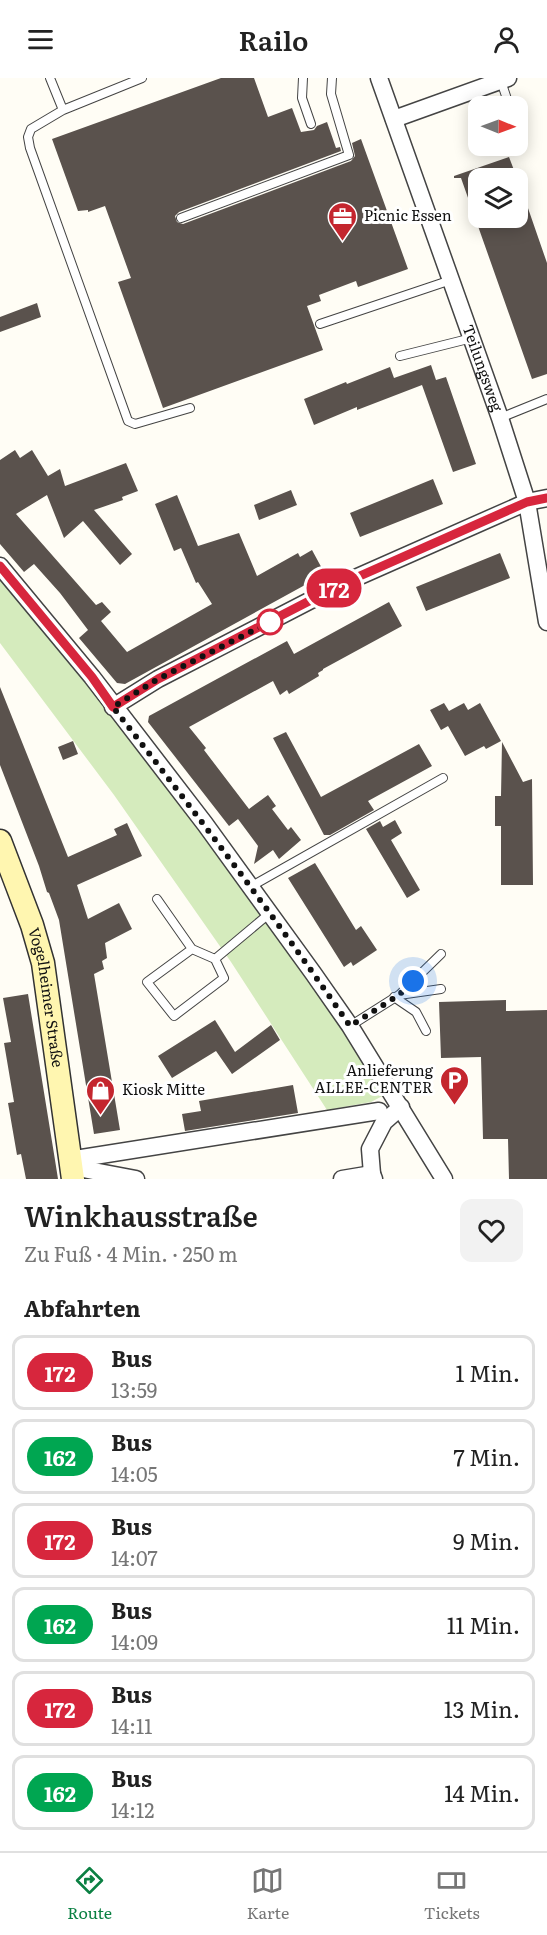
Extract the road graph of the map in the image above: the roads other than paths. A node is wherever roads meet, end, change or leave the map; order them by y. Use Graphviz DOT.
graph roads {
  1 [pos="50,78"];
  2 [pos="142,78"];
  3 [pos="303,78"];
  4 [pos="332,78"];
  5 [pos="379,78"];
  6 [pos="505,79"];
  7 [pos="507,96"];
  8 [pos="63,110"];
  9 [pos="394,119"];
  10 [pos="311,124"];
  11 [pos="181,218"];
  12 [pos="451,280"];
  13 [pos="320,324"];
  14 [pos="472,338"];
  15 [pos="400,356"];
  16 [pos="547,399"];
  17 [pos="190,408"];
  18 [pos="500,418"];
  19 [pos="547,498"];
  20 [pos="527,502"];
  21 [pos="0,566"];
  22 [pos="547,615"];
  23 [pos="113,707"];
  24 [pos="443,778"];
  25 [pos="0,841"];
  26 [pos="250,887"];
  27 [pos="157,899"];
  28 [pos="270,913"];
  29 [pos="192,949"];
  30 [pos="441,954"];
  31 [pos="215,959"];
  32 [pos="441,989"];
  33 [pos="397,996"];
  34 [pos="350,1026"];
  35 [pos="426,1031"];
  36 [pos="400,1107"];
  37 [pos="379,1111"];
  38 [pos="75,1169"];
  39 [pos="373,1177"];
  40 [pos="136,1179"];
  41 [pos="342,1179"];
  42 [pos="444,1179"];
  1 -- 8 [label="lane"];
  2 -- 8 [label="lane"];
  3 -- 10 [label="lane"];
  4 -- 11 [label="lane"];
  5 -- 9 [label="street, Teilungsweg"];
  6 -- 7 [label="lane"];
  6 -- 9 [label="street"];
  8 -- 17 [label="lane"];
  9 -- 12 [label="street, Teilungsweg"];
  12 -- 13 [label="lane"];
  12 -- 14 [label="street, Teilungsweg"];
  14 -- 15 [label="lane"];
  14 -- 18 [label="street, Teilungsweg"];
  16 -- 18 [label="lane"];
  18 -- 20 [label="street, Teilungsweg"];
  19 -- 20 [label="street"];
  20 -- 22 [label="street, Teilungsweg"];
  20 -- 23 [label="street"];
  21 -- 23 [label="street"];
  23 -- 26 [label="street"];
  24 -- 26 [label="lane"];
  25 -- 38 [label="main road, Vogelheimer Straße"];
  26 -- 28 [label="street"];
  27 -- 29 [label="lane"];
  28 -- 31 [label="lane"];
  28 -- 34 [label="street"];
  29 -- 31 [label="lane"];
  29 -- 31 [label="lane"];
  30 -- 33 [label="lane"];
  32 -- 33 [label="lane"];
  33 -- 34 [label="lane"];
  33 -- 35 [label="lane"];
  34 -- 36 [label="street"];
  36 -- 39 [label="street"];
  36 -- 42 [label="street"];
  37 -- 38 [label="street"];
  38 -- 40 [label="street"];
  39 -- 41 [label="street"];
}
